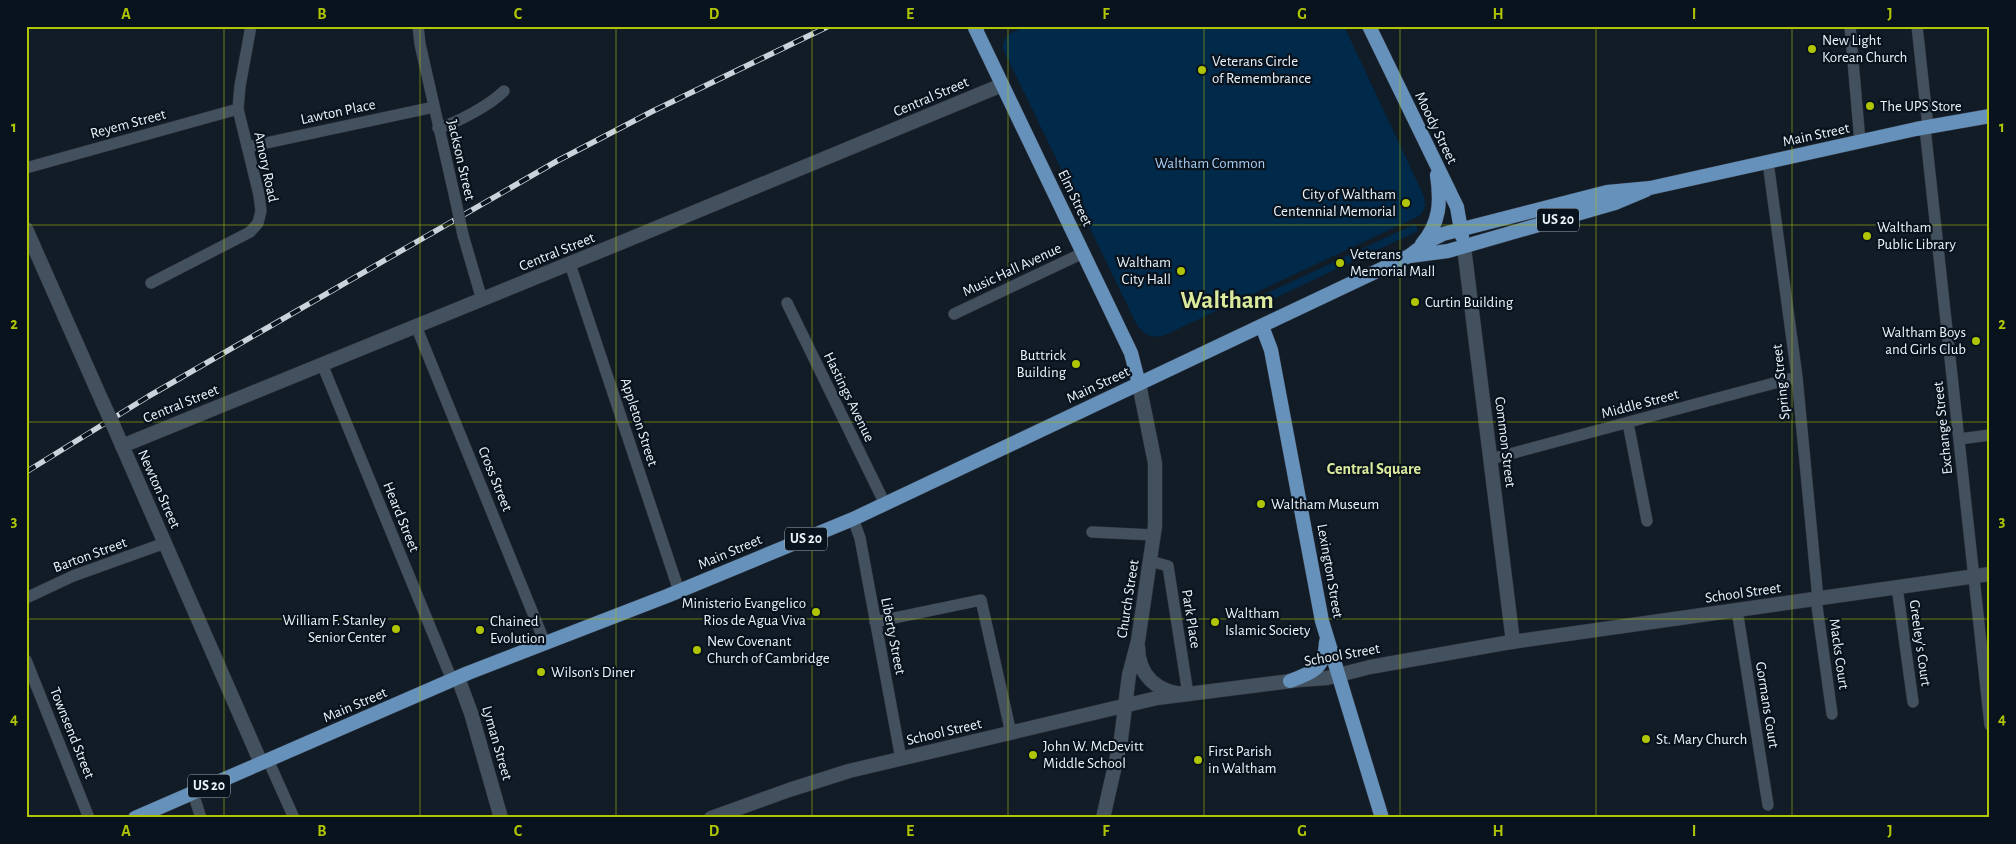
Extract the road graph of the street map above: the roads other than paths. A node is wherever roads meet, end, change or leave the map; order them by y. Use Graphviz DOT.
graph roads {
  1 [pos="251,26"];
  2 [pos="418,26"];
  3 [pos="1369,26"];
  4 [pos="1850,26"];
  5 [pos="1917,26"];
  6 [pos="975,27"];
  7 [pos="1002,84"];
  8 [pos="504,91"];
  9 [pos="434,107"];
  10 [pos="238,109"];
  11 [pos="1990,116"];
  12 [pos="1926,127"];
  13 [pos="438,128"];
  14 [pos="1860,142"];
  15 [pos="247,147"];
  16 [pos="1768,162"];
  17 [pos="1436,167"];
  18 [pos="26,168"];
  19 [pos="1650,188"];
  20 [pos="26,229"];
  21 [pos="1461,229"];
  22 [pos="1464,247"];
  23 [pos="1083,252"];
  24 [pos="1410,256"];
  25 [pos="570,264"];
  26 [pos="151,283"];
  27 [pos="482,300"];
  28 [pos="787,303"];
  29 [pos="954,314"];
  30 [pos="416,326"];
  31 [pos="1262,326"];
  32 [pos="322,364"];
  33 [pos="1797,377"];
  34 [pos="1139,384"];
  35 [pos="1628,423"];
  36 [pos="1990,435"];
  37 [pos="1959,439"];
  38 [pos="122,446"];
  39 [pos="1492,459"];
  40 [pos="885,504"];
  41 [pos="854,519"];
  42 [pos="1647,521"];
  43 [pos="1092,532"];
  44 [pos="1154,535"];
  45 [pos="165,544"];
  46 [pos="1150,561"];
  47 [pos="1990,574"];
  48 [pos="1974,577"];
  49 [pos="1897,588"];
  50 [pos="679,591"];
  51 [pos="26,598"];
  52 [pos="1817,599"];
  53 [pos="1737,610"];
  54 [pos="875,622"];
  55 [pos="1325,631"];
  56 [pos="1138,641"];
  57 [pos="1513,642"];
  58 [pos="545,643"];
  59 [pos="26,660"];
  60 [pos="1339,675"];
  61 [pos="455,679"];
  62 [pos="1290,681"];
  63 [pos="1188,694"];
  64 [pos="1913,702"];
  65 [pos="1124,707"];
  66 [pos="1832,714"];
  67 [pos="1990,725"];
  68 [pos="1012,733"];
  69 [pos="901,759"];
  70 [pos="265,762"];
  71 [pos="193,793"];
  72 [pos="1768,805"];
  73 [pos="89,818"];
  74 [pos="135,818"];
  75 [pos="201,818"];
  76 [pos="294,818"];
  77 [pos="501,818"];
  78 [pos="711,818"];
  79 [pos="1103,818"];
  80 [pos="1382,818"];
  1 -- 10 [label="street, Amory Road"];
  2 -- 9 [label="street, Jackson Street"];
  3 -- 17 [label="main road, Moody Street"];
  4 -- 14 [label="street"];
  5 -- 12 [label="street, Exchange Street"];
  6 -- 7 [label="main road, Elm Street"];
  7 -- 23 [label="main road, Elm Street"];
  7 -- 25 [label="street, Central Street"];
  8 -- 13 [label="street"];
  9 -- 13 [label="street, Jackson Street"];
  9 -- 15 [label="street, Lawton Place"];
  10 -- 15 [label="street, Amory Road"];
  10 -- 18 [label="street, Reyem Street"];
  11 -- 12 [label="main road, Main Street / US 20"];
  12 -- 14 [label="main road, Main Street / US 20"];
  12 -- 37 [label="street, Exchange Street"];
  13 -- 27 [label="street, Jackson Street, bridge"];
  14 -- 16 [label="main road, Main Street / US 20"];
  15 -- 26 [label="street, Amory Road"];
  16 -- 19 [label="main road, Main Street / US 20"];
  16 -- 33 [label="street, Spring Street"];
  17 -- 21 [label="main road, Moody Street"];
  17 -- 24 [label="main road"];
  19 -- 21 [label="main road, Main Street / US 20"];
  19 -- 22 [label="main road, Main Street / US 20"];
  20 -- 38 [label="street, Newton Street, bridge"];
  21 -- 22 [label="main road, Moody Street"];
  21 -- 24 [label="main road, Main Street / US 20"];
  22 -- 24 [label="main road, Main Street / US 20"];
  22 -- 39 [label="street, Common Street"];
  23 -- 29 [label="street, Music Hall Avenue"];
  23 -- 34 [label="main road, Elm Street"];
  24 -- 31 [label="main road, Main Street / US 20"];
  25 -- 27 [label="street, Central Street"];
  25 -- 50 [label="street, Appleton Street"];
  27 -- 30 [label="street, Central Street"];
  28 -- 40 [label="street, Hastings Avenue"];
  30 -- 32 [label="street, Central Street"];
  30 -- 58 [label="street, Cross Street"];
  31 -- 34 [label="main road, Main Street / US 20"];
  31 -- 55 [label="main road, Lexington Street"];
  32 -- 38 [label="street, Central Street"];
  32 -- 61 [label="street, Heard Street"];
  33 -- 35 [label="street, Middle Street"];
  33 -- 52 [label="street, Spring Street"];
  34 -- 40 [label="main road, Main Street / US 20"];
  34 -- 44 [label="street, Church Street"];
  35 -- 39 [label="street, Middle Street"];
  35 -- 42 [label="street"];
  36 -- 37 [label="street"];
  37 -- 48 [label="street, Exchange Street"];
  38 -- 45 [label="street, Newton Street"];
  39 -- 57 [label="street, Common Street"];
  40 -- 41 [label="main road, Main Street / US 20"];
  41 -- 50 [label="main road, Main Street / US 20"];
  41 -- 54 [label="street, Liberty Street"];
  43 -- 44 [label="street"];
  44 -- 46 [label="street, Church Street"];
  45 -- 51 [label="street, Barton Street"];
  45 -- 70 [label="street, Newton Street"];
  46 -- 56 [label="street, Church Street"];
  46 -- 63 [label="street, Park Place"];
  47 -- 48 [label="street, School Street"];
  48 -- 49 [label="street, School Street"];
  48 -- 67 [label="street, Exchange Street"];
  49 -- 52 [label="street, School Street"];
  49 -- 64 [label="street, Greeley's Court"];
  50 -- 58 [label="main road, Main Street / US 20"];
  52 -- 53 [label="street, School Street"];
  52 -- 66 [label="street, Macks Court"];
  53 -- 57 [label="street, School Street"];
  53 -- 72 [label="street, Gormans Court"];
  54 -- 68 [label="street"];
  54 -- 69 [label="street, Liberty Street"];
  55 -- 60 [label="main road, Lexington Street"];
  55 -- 62 [label="main road"];
  56 -- 63 [label="street"];
  56 -- 65 [label="street, Church Street"];
  57 -- 60 [label="street, School Street"];
  58 -- 61 [label="main road, Main Street / US 20"];
  59 -- 73 [label="street, Townsend Street"];
  60 -- 62 [label="street, School Street"];
  60 -- 80 [label="main road, Lexington Street"];
  61 -- 70 [label="main road, Main Street / US 20"];
  61 -- 77 [label="street, Lyman Street"];
  62 -- 63 [label="street, School Street"];
  63 -- 65 [label="street, School Street"];
  65 -- 68 [label="street, School Street"];
  65 -- 79 [label="street, Church Street"];
  68 -- 69 [label="street, School Street"];
  69 -- 78 [label="street, School Street"];
  70 -- 71 [label="main road, Main Street / US 20"];
  70 -- 76 [label="street"];
  71 -- 74 [label="main road, Main Street / US 20"];
  71 -- 75 [label="street"];
}
